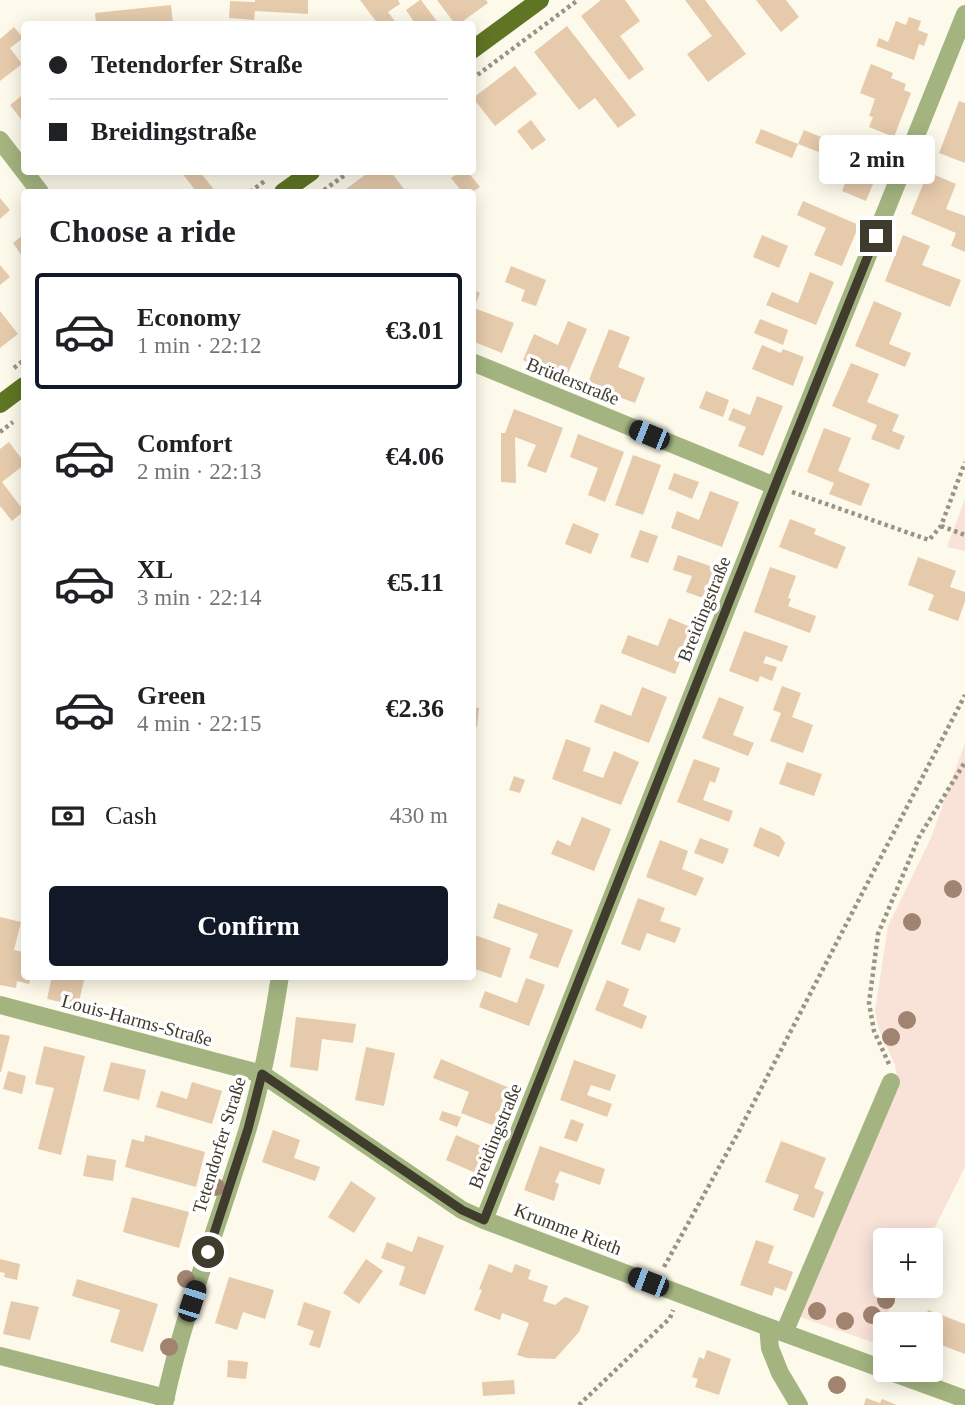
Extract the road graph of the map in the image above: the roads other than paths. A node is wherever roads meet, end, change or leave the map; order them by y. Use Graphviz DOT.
graph roads {
  1 [pos="540,0"];
  2 [pos="965,14"];
  3 [pos="961,38"];
  4 [pos="476,47"];
  5 [pos="0,140"];
  6 [pos="21,167"];
  7 [pos="27,175"];
  8 [pos="308,175"];
  9 [pos="38,189"];
  10 [pos="291,189"];
  11 [pos="476,364"];
  12 [pos="21,388"];
  13 [pos="0,404"];
  14 [pos="775,486"];
  15 [pos="279,980"];
  16 [pos="0,1005"];
  17 [pos="262,1074"];
  18 [pos="891,1082"];
  19 [pos="484,1220"];
  20 [pos="776,1330"];
  21 [pos="0,1356"];
  22 [pos="965,1399"];
  23 [pos="165,1402"];
  24 [pos="799,1405"];
  1 -- 4 [label="main road"];
  2 -- 3 [label="street, Breidingstraße"];
  3 -- 14 [label="street, Breidingstraße"];
  5 -- 6 [label="street"];
  7 -- 9 [label="street"];
  8 -- 10 [label="main road"];
  11 -- 14 [label="street, Brüderstraße"];
  12 -- 13 [label="main road"];
  14 -- 19 [label="street, Breidingstraße"];
  15 -- 17 [label="street, Tetendorfer Straße"];
  16 -- 17 [label="street, Louis-Harms-Straße"];
  17 -- 19 [label="street, Krumme Rieth"];
  17 -- 23 [label="street, Tetendorfer Straße"];
  18 -- 20 [label="street"];
  19 -- 20 [label="street, Krumme Rieth"];
  20 -- 22 [label="street, Krumme Rieth"];
  20 -- 24 [label="street"];
  21 -- 23 [label="street"];
}
